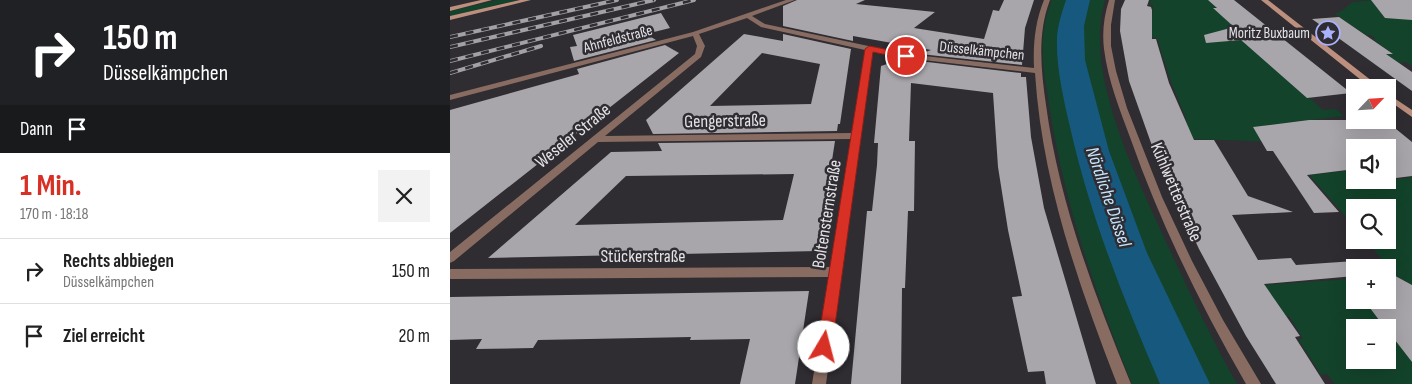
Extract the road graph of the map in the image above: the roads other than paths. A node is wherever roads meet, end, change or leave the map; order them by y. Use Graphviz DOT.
graph roads {
  1 [pos="489,0"];
  2 [pos="528,0"];
  3 [pos="792,0"];
  4 [pos="1047,0"];
  5 [pos="1112,0"];
  6 [pos="1264,0"];
  7 [pos="450,9"];
  8 [pos="749,16"];
  9 [pos="450,18"];
  10 [pos="694,33"];
  11 [pos="869,49"];
  12 [pos="1038,71"];
  13 [pos="1365,79"];
  14 [pos="450,98"];
  15 [pos="1396,102"];
  16 [pos="1412,114"];
  17 [pos="856,136"];
  18 [pos="594,139"];
  19 [pos="450,258"];
  20 [pos="835,272"];
  21 [pos="450,274"];
  22 [pos="819,384"];
  23 [pos="1124,384"];
  24 [pos="1254,384"];
  1 -- 7 [label="main road"];
  2 -- 9 [label="main road"];
  3 -- 8 [label="street, Ahnfeldstraße"];
  4 -- 12 [label="street"];
  5 -- 24 [label="street, Kühlwetterstraße"];
  6 -- 13 [label="main road"];
  8 -- 10 [label="street, Ahnfeldstraße"];
  8 -- 11 [label="street, Düsselkämpchen"];
  10 -- 14 [label="street, Ahnfeldstraße"];
  10 -- 18 [label="street, Weseler Straße"];
  11 -- 12 [label="street, Düsselkämpchen"];
  11 -- 17 [label="street, Boltensternstraße"];
  12 -- 23 [label="street"];
  15 -- 16 [label="main road"];
  17 -- 18 [label="street, Gengerstraße"];
  17 -- 20 [label="street, Boltensternstraße"];
  18 -- 19 [label="street, Weseler Straße"];
  20 -- 21 [label="street, Stückerstraße"];
  20 -- 22 [label="street, Boltensternstraße"];
}
